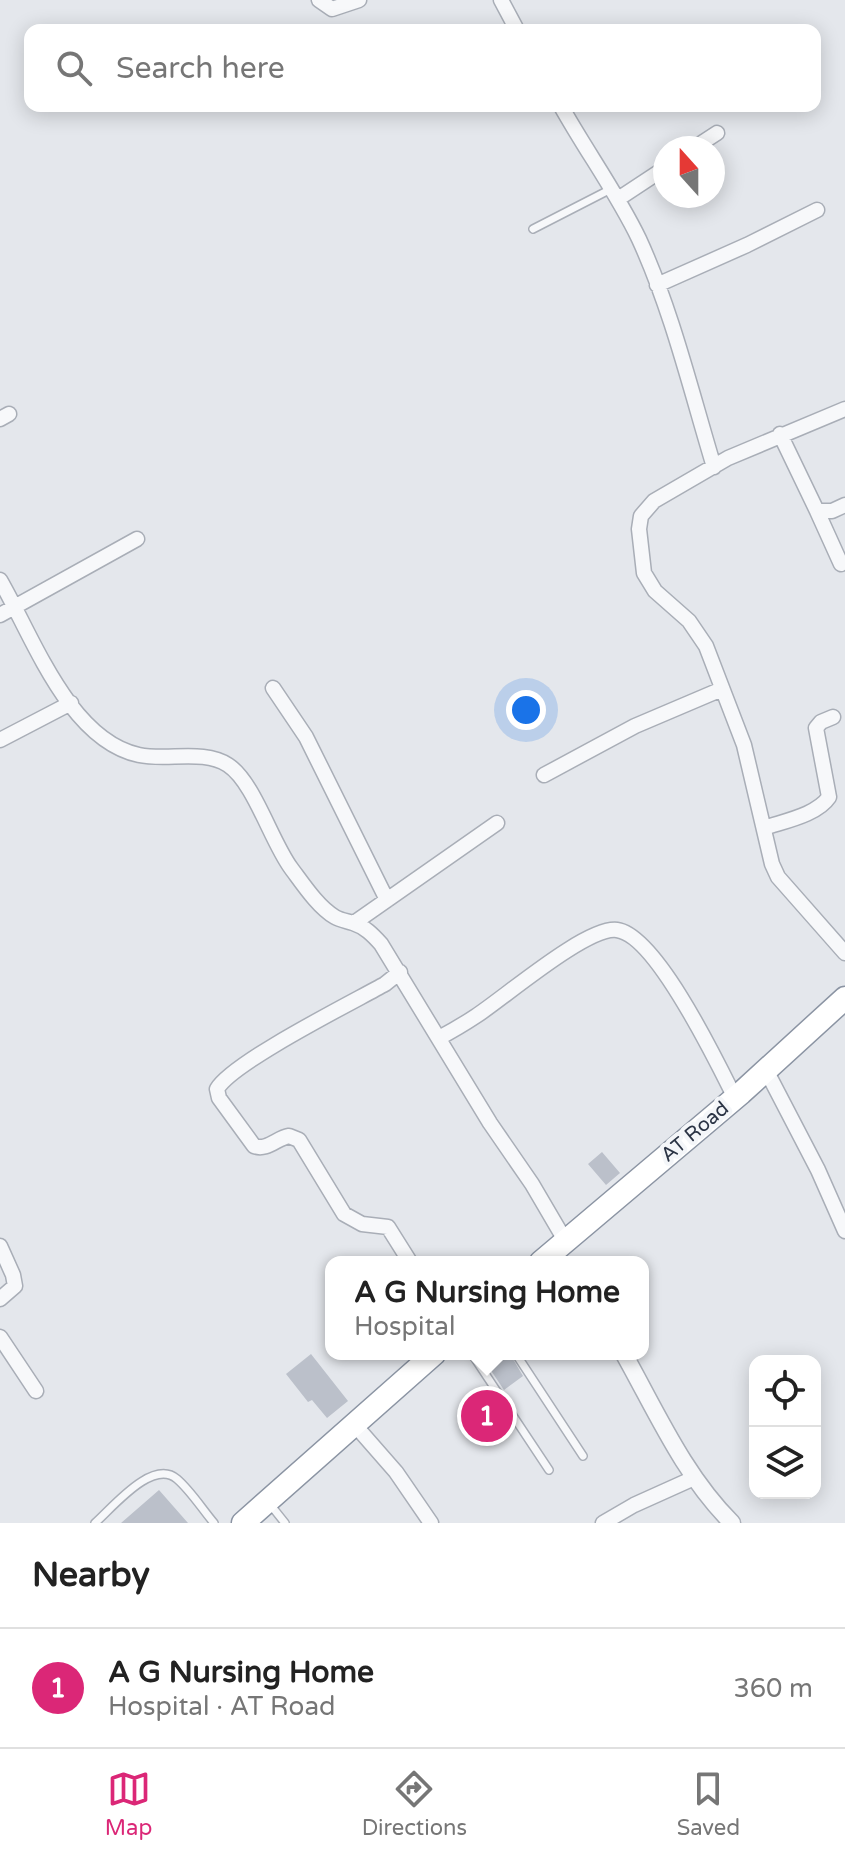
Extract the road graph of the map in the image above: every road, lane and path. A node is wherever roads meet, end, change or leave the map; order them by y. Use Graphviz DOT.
graph roads {
  1 [pos="319,0"];
  2 [pos="359,0"];
  3 [pos="501,0"];
  4 [pos="514,24"];
  5 [pos="565,112"];
  6 [pos="717,133"];
  7 [pos="712,136"];
  8 [pos="653,174"];
  9 [pos="615,194"];
  10 [pos="817,210"];
  11 [pos="533,229"];
  12 [pos="657,285"];
  13 [pos="845,409"];
  14 [pos="780,434"];
  15 [pos="714,467"];
  16 [pos="845,505"];
  17 [pos="817,511"];
  18 [pos="137,539"];
  19 [pos="841,564"];
  20 [pos="0,580"];
  21 [pos="15,606"];
  22 [pos="0,615"];
  23 [pos="273,688"];
  24 [pos="722,689"];
  25 [pos="71,703"];
  26 [pos="833,717"];
  27 [pos="0,740"];
  28 [pos="544,775"];
  29 [pos="497,823"];
  30 [pos="764,828"];
  31 [pos="387,900"];
  32 [pos="354,923"];
  33 [pos="845,953"];
  34 [pos="400,972"];
  35 [pos="845,998"];
  36 [pos="439,1038"];
  37 [pos="766,1070"];
  38 [pos="735,1098"];
  39 [pos="845,1231"];
  40 [pos="0,1246"];
  41 [pos="557,1254"];
  42 [pos="406,1256"];
  43 [pos="0,1299"];
  44 [pos="0,1337"];
  45 [pos="427,1360"];
  46 [pos="476,1360"];
  47 [pos="520,1360"];
  48 [pos="627,1360"];
  49 [pos="36,1391"];
  50 [pos="354,1424"];
  51 [pos="583,1456"];
  52 [pos="549,1470"];
  53 [pos="694,1478"];
  54 [pos="268,1501"];
  55 [pos="95,1523"];
  56 [pos="214,1523"];
  57 [pos="243,1523"];
  58 [pos="285,1523"];
  59 [pos="431,1523"];
  60 [pos="603,1523"];
  61 [pos="732,1523"];
  1 -- 2 [label="street"];
  3 -- 4 [label="street"];
  5 -- 9 [label="street"];
  6 -- 7 [label="street"];
  8 -- 9 [label="street"];
  9 -- 11 [label="lane"];
  9 -- 12 [label="street"];
  10 -- 12 [label="street"];
  12 -- 15 [label="street"];
  13 -- 14 [label="street"];
  14 -- 15 [label="street"];
  14 -- 17 [label="street"];
  15 -- 24 [label="street"];
  16 -- 17 [label="street"];
  17 -- 19 [label="street"];
  18 -- 21 [label="street"];
  20 -- 21 [label="street"];
  21 -- 22 [label="street"];
  21 -- 25 [label="street"];
  23 -- 31 [label="street"];
  24 -- 28 [label="street"];
  24 -- 30 [label="street"];
  25 -- 27 [label="street"];
  25 -- 32 [label="street"];
  26 -- 30 [label="street"];
  29 -- 31 [label="street"];
  30 -- 33 [label="street"];
  31 -- 32 [label="street"];
  32 -- 34 [label="street"];
  34 -- 36 [label="street"];
  34 -- 42 [label="street"];
  35 -- 37 [label="highway, AT Road"];
  36 -- 38 [label="street"];
  36 -- 41 [label="street"];
  37 -- 38 [label="highway, AT Road"];
  37 -- 39 [label="street"];
  38 -- 41 [label="highway, AT Road"];
  40 -- 43 [label="street"];
  44 -- 49 [label="street"];
  45 -- 50 [label="highway"];
  46 -- 52 [label="lane"];
  47 -- 51 [label="lane"];
  48 -- 53 [label="street"];
  50 -- 54 [label="highway"];
  50 -- 59 [label="street"];
  53 -- 60 [label="street"];
  53 -- 61 [label="street"];
  54 -- 57 [label="highway"];
  54 -- 58 [label="lane"];
  55 -- 56 [label="lane"];
}
